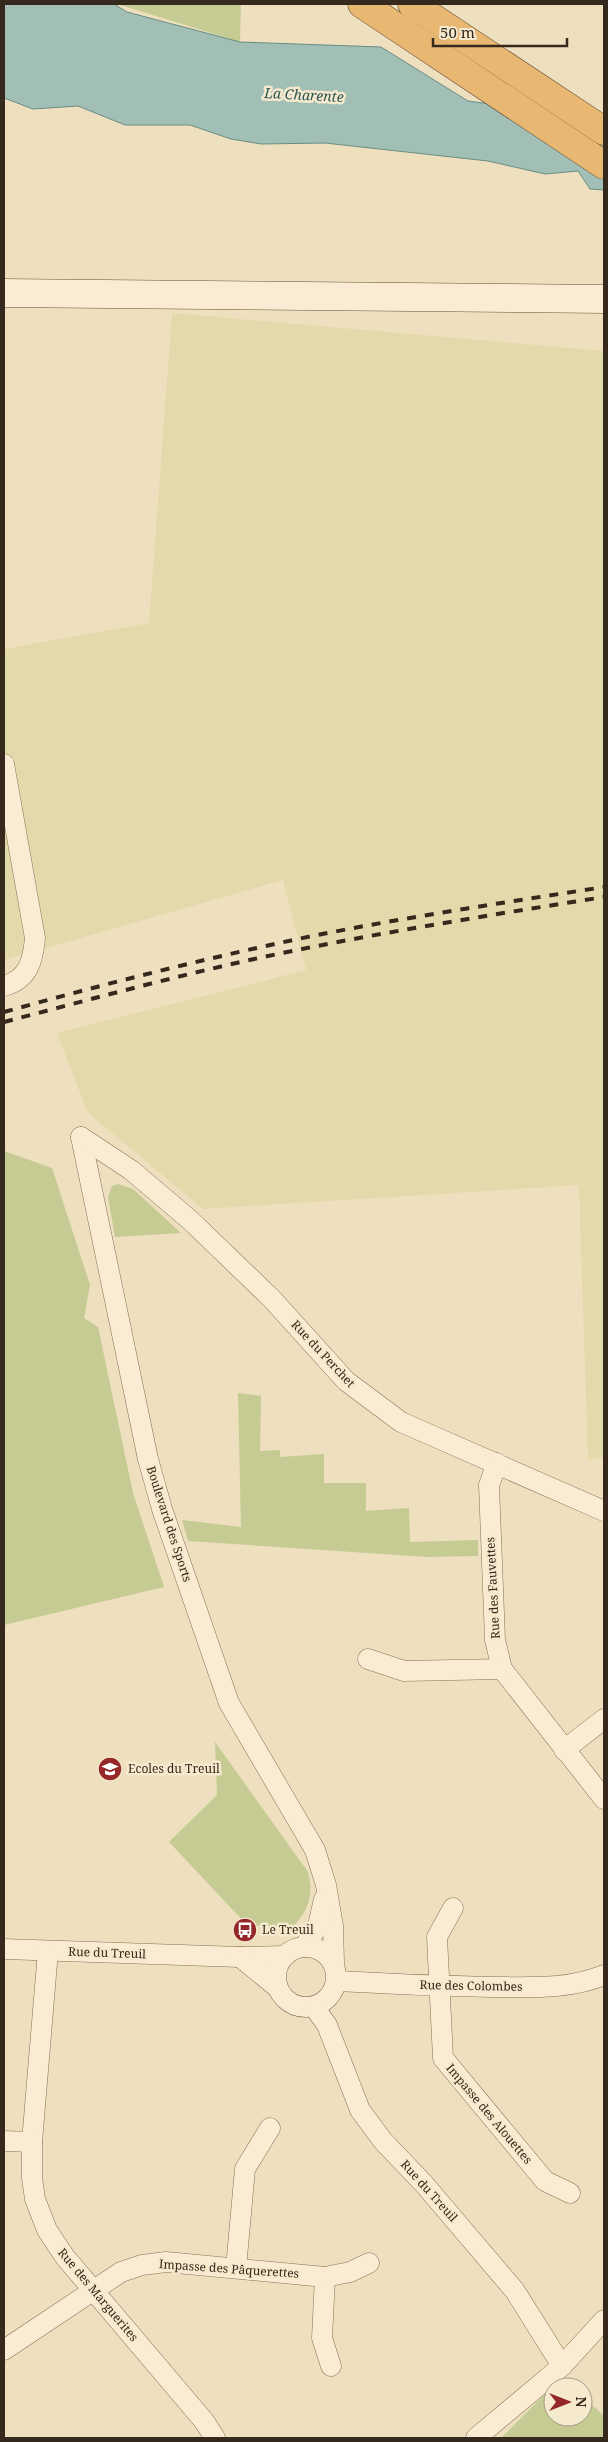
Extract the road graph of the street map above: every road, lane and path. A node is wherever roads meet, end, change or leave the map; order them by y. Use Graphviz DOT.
graph roads {
  1 [pos="362,4"];
  2 [pos="412,4"];
  3 [pos="604,132"];
  4 [pos="604,165"];
  5 [pos="4,293"];
  6 [pos="604,299"];
  7 [pos="4,764"];
  8 [pos="4,986"];
  9 [pos="81,1137"];
  10 [pos="497,1463"];
  11 [pos="604,1511"];
  12 [pos="368,1659"];
  13 [pos="502,1669"];
  14 [pos="604,1719"];
  15 [pos="564,1750"];
  16 [pos="604,1799"];
  17 [pos="326,1885"];
  18 [pos="453,1908"];
  19 [pos="304,1947"];
  20 [pos="4,1949"];
  21 [pos="48,1951"];
  22 [pos="285,1956"];
  23 [pos="240,1957"];
  24 [pos="335,1972"];
  25 [pos="604,1975"];
  26 [pos="439,1986"];
  27 [pos="278,1988"];
  28 [pos="314,2007"];
  29 [pos="270,2128"];
  30 [pos="4,2140"];
  31 [pos="32,2142"];
  32 [pos="570,2192"];
  33 [pos="370,2263"];
  34 [pos="236,2268"];
  35 [pos="325,2277"];
  36 [pos="94,2291"];
  37 [pos="604,2320"];
  38 [pos="4,2350"];
  39 [pos="331,2366"];
  40 [pos="562,2366"];
  41 [pos="215,2438"];
  42 [pos="476,2438"];
  1 -- 4 [label="highway"];
  2 -- 3 [label="highway"];
  5 -- 6 [label="main road"];
  7 -- 8 [label="street"];
  9 -- 10 [label="street, Rue du Perchet"];
  9 -- 17 [label="street, Boulevard des Sports"];
  10 -- 11 [label="street, Rue du Perchet"];
  10 -- 13 [label="street, Rue des Fauvettes"];
  12 -- 13 [label="street"];
  13 -- 15 [label="street, Rue des Fauvettes"];
  14 -- 15 [label="street"];
  15 -- 16 [label="street, Rue des Fauvettes"];
  17 -- 19 [label="street, Boulevard des Sports"];
  17 -- 24 [label="street, Boulevard des Sports"];
  18 -- 26 [label="street, Impasse des Alouettes"];
  19 -- 22 [label="street"];
  19 -- 24 [label="street"];
  20 -- 21 [label="street, Rue du Treuil"];
  21 -- 23 [label="street, Rue du Treuil"];
  21 -- 31 [label="street, Rue des Marguerites"];
  22 -- 23 [label="street, Rue du Treuil"];
  22 -- 27 [label="street"];
  23 -- 27 [label="street"];
  24 -- 26 [label="street, Rue des Colombes"];
  24 -- 28 [label="street"];
  25 -- 26 [label="street, Rue des Colombes"];
  26 -- 32 [label="street, Impasse des Alouettes"];
  27 -- 28 [label="street"];
  28 -- 40 [label="street, Rue du Treuil"];
  29 -- 34 [label="street"];
  30 -- 31 [label="street"];
  31 -- 36 [label="street, Rue des Marguerites"];
  33 -- 35 [label="street, Impasse des Pâquerettes"];
  34 -- 35 [label="street, Impasse des Pâquerettes"];
  34 -- 36 [label="street, Impasse des Pâquerettes"];
  35 -- 39 [label="street"];
  36 -- 38 [label="street, Impasse des Pâquerettes"];
  36 -- 41 [label="street, Rue des Marguerites"];
  37 -- 40 [label="street"];
  40 -- 42 [label="street"];
}
